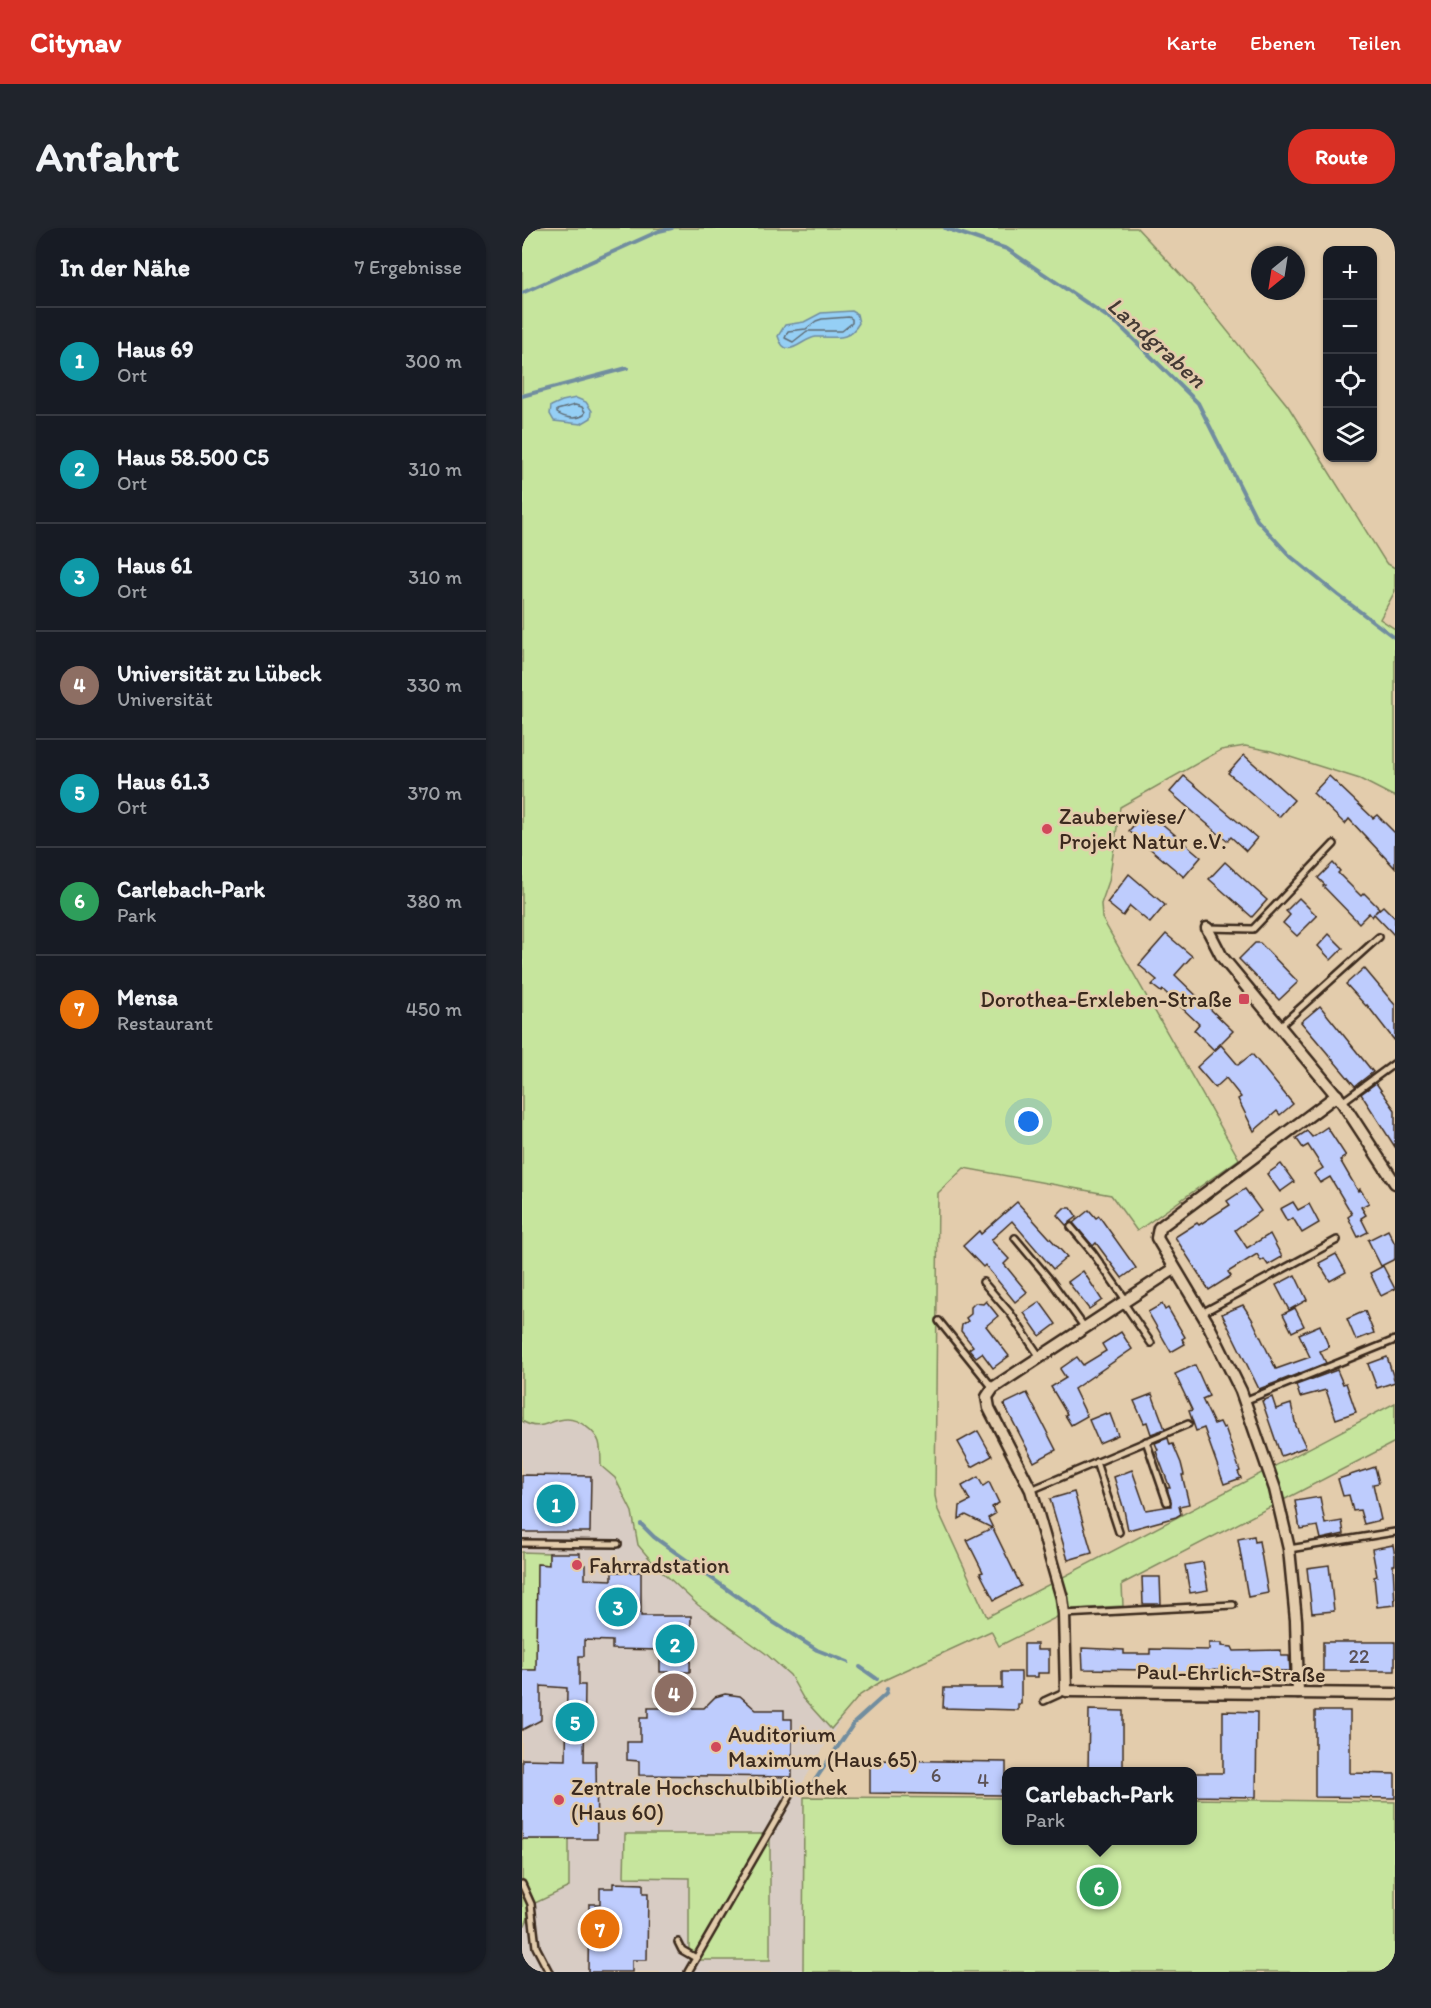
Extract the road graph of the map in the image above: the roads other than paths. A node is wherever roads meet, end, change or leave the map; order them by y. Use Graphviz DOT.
graph roads {
  1 [pos="1334,844"];
  2 [pos="1207,928"];
  3 [pos="1379,937"];
  4 [pos="1280,1026"];
  5 [pos="1395,1063"];
  6 [pos="1340,1098"];
  7 [pos="1395,1183"];
  8 [pos="1071,1227"];
  9 [pos="1015,1238"];
  10 [pos="1337,1240"];
  11 [pos="1174,1269"];
  12 [pos="983,1282"];
  13 [pos="1125,1301"];
  14 [pos="1201,1314"];
  15 [pos="939,1322"];
  16 [pos="1085,1328"];
  17 [pos="1395,1340"];
  18 [pos="1151,1343"];
  19 [pos="1041,1357"];
  20 [pos="993,1388"];
  21 [pos="1244,1401"];
  22 [pos="1188,1424"];
  23 [pos="1146,1441"];
  24 [pos="1096,1462"];
  25 [pos="1031,1491"];
  26 [pos="1167,1502"];
  27 [pos="1119,1532"];
  28 [pos="1395,1532"];
  29 [pos="522,1543"];
  30 [pos="618,1545"];
  31 [pos="1289,1549"];
  32 [pos="1233,1605"];
  33 [pos="1064,1614"];
  34 [pos="1066,1691"];
  35 [pos="1298,1693"];
  36 [pos="1395,1694"];
  37 [pos="1044,1701"];
  38 [pos="790,1796"];
  39 [pos="522,1884"];
  40 [pos="678,1942"];
  41 [pos="696,1958"];
  42 [pos="549,1972"];
  43 [pos="688,1972"];
  1 -- 2 [label="lane"];
  2 -- 4 [label="street"];
  3 -- 4 [label="lane"];
  4 -- 6 [label="street"];
  5 -- 6 [label="lane"];
  6 -- 7 [label="street"];
  6 -- 11 [label="street"];
  8 -- 13 [label="lane"];
  9 -- 16 [label="lane"];
  10 -- 14 [label="lane"];
  11 -- 13 [label="street"];
  11 -- 14 [label="street"];
  12 -- 19 [label="lane"];
  13 -- 16 [label="street"];
  13 -- 18 [label="lane"];
  14 -- 21 [label="street"];
  15 -- 20 [label="lane"];
  16 -- 19 [label="street"];
  17 -- 21 [label="lane"];
  19 -- 20 [label="street"];
  20 -- 25 [label="street"];
  21 -- 31 [label="street"];
  22 -- 23 [label="lane"];
  23 -- 24 [label="lane"];
  23 -- 26 [label="lane"];
  24 -- 25 [label="lane"];
  24 -- 27 [label="lane"];
  25 -- 33 [label="street"];
  28 -- 31 [label="lane"];
  29 -- 30 [label="lane"];
  31 -- 35 [label="street"];
  32 -- 33 [label="lane"];
  33 -- 34 [label="street"];
  34 -- 35 [label="street, Paul-Ehrlich-Straße"];
  34 -- 37 [label="lane"];
  35 -- 36 [label="street, Paul-Ehrlich-Straße"];
  38 -- 41 [label="lane"];
  39 -- 42 [label="lane"];
  40 -- 41 [label="lane"];
  41 -- 43 [label="lane"];
}
